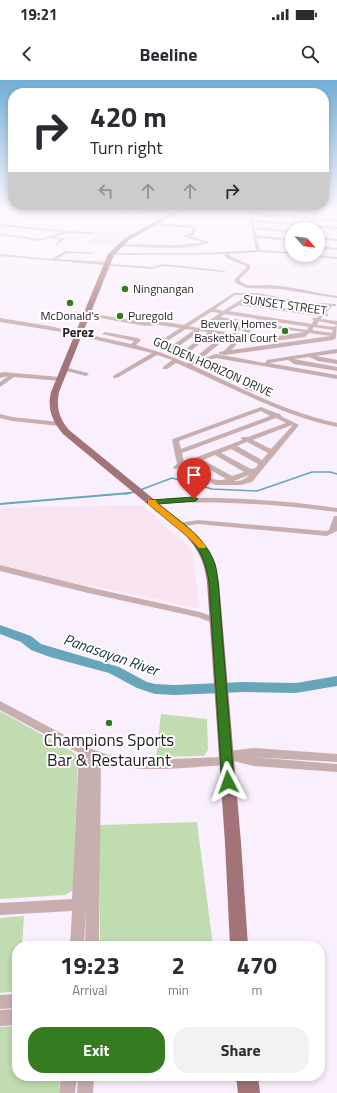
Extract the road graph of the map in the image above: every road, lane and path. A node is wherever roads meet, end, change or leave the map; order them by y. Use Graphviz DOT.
graph roads {
  1 [pos="6,257"];
  2 [pos="22,257"];
  3 [pos="57,257"];
  4 [pos="110,257"];
  5 [pos="229,257"];
  6 [pos="2,260"];
  7 [pos="52,260"];
  8 [pos="105,267"];
  9 [pos="224,272"];
  10 [pos="248,296"];
  11 [pos="337,297"];
  12 [pos="283,298"];
  13 [pos="278,302"];
  14 [pos="295,302"];
  15 [pos="238,303"];
  16 [pos="311,304"];
  17 [pos="331,304"];
  18 [pos="337,305"];
  19 [pos="230,308"];
  20 [pos="272,308"];
  21 [pos="209,310"];
  22 [pos="288,310"];
  23 [pos="304,312"];
  24 [pos="223,313"];
  25 [pos="267,313"];
  26 [pos="86,315"];
  27 [pos="322,315"];
  28 [pos="337,317"];
  29 [pos="215,318"];
  30 [pos="261,318"];
  31 [pos="0,320"];
  32 [pos="318,320"];
  33 [pos="337,322"];
  34 [pos="206,323"];
  35 [pos="255,324"];
  36 [pos="313,326"];
  37 [pos="185,327"];
  38 [pos="337,327"];
  39 [pos="198,329"];
  40 [pos="249,330"];
  41 [pos="213,332"];
  42 [pos="308,332"];
  43 [pos="266,333"];
  44 [pos="79,334"];
  45 [pos="228,334"];
  46 [pos="335,335"];
  47 [pos="243,336"];
  48 [pos="295,336"];
  49 [pos="321,340"];
  50 [pos="337,344"];
  51 [pos="170,349"];
  52 [pos="247,350"];
  53 [pos="206,352"];
  54 [pos="156,353"];
  55 [pos="225,353"];
  56 [pos="270,353"];
  57 [pos="336,353"];
  58 [pos="183,354"];
  59 [pos="255,355"];
  60 [pos="311,355"];
  61 [pos="201,359"];
  62 [pos="289,359"];
  63 [pos="176,360"];
  64 [pos="238,360"];
  65 [pos="337,362"];
  66 [pos="260,363"];
  67 [pos="187,365"];
  68 [pos="165,368"];
  69 [pos="64,369"];
  70 [pos="337,370"];
  71 [pos="86,374"];
  72 [pos="13,375"];
  73 [pos="0,376"];
  74 [pos="337,377"];
  75 [pos="115,378"];
  76 [pos="60,379"];
  77 [pos="0,385"];
  78 [pos="235,387"];
  79 [pos="265,391"];
  80 [pos="287,412"];
  81 [pos="0,416"];
  82 [pos="276,416"];
  83 [pos="292,423"];
  84 [pos="59,424"];
  85 [pos="218,424"];
  86 [pos="337,425"];
  87 [pos="233,432"];
  88 [pos="263,434"];
  89 [pos="248,440"];
  90 [pos="281,444"];
  91 [pos="231,446"];
  92 [pos="178,452"];
  93 [pos="215,452"];
  94 [pos="273,453"];
  95 [pos="197,459"];
  96 [pos="178,466"];
  97 [pos="262,466"];
  98 [pos="250,472"];
  99 [pos="232,479"];
  100 [pos="220,484"];
  101 [pos="149,501"];
  102 [pos="337,510"];
  103 [pos="337,520"];
  104 [pos="179,525"];
  105 [pos="0,568"];
  106 [pos="0,574"];
  107 [pos="216,621"];
  108 [pos="0,705"];
  109 [pos="90,753"];
  110 [pos="227,758"];
  111 [pos="337,758"];
  112 [pos="337,768"];
  113 [pos="86,904"];
  114 [pos="0,909"];
  115 [pos="78,941"];
  116 [pos="91,941"];
  117 [pos="239,941"];
  118 [pos="12,1001"];
  119 [pos="0,1002"];
  120 [pos="12,1017"];
  121 [pos="0,1018"];
  122 [pos="68,1081"];
  123 [pos="86,1081"];
  124 [pos="247,1081"];
  125 [pos="67,1093"];
  126 [pos="85,1093"];
  127 [pos="248,1093"];
  1 -- 6 [label="street"];
  2 -- 7 [label="street"];
  3 -- 7 [label="street"];
  4 -- 8 [label="main road"];
  5 -- 11 [label="street"];
  7 -- 8 [label="street"];
  8 -- 9 [label="street"];
  8 -- 26 [label="main road"];
  10 -- 12 [label="street"];
  10 -- 13 [label="street"];
  10 -- 15 [label="street"];
  10 -- 21 [label="street"];
  12 -- 13 [label="street"];
  12 -- 14 [label="street"];
  13 -- 20 [label="street"];
  14 -- 16 [label="street"];
  14 -- 22 [label="street"];
  15 -- 19 [label="street"];
  15 -- 20 [label="street"];
  16 -- 17 [label="street"];
  16 -- 23 [label="street"];
  17 -- 18 [label="street"];
  17 -- 27 [label="street"];
  19 -- 24 [label="street"];
  19 -- 25 [label="street, SUNSET STREET"];
  20 -- 22 [label="street"];
  20 -- 25 [label="street"];
  21 -- 24 [label="street"];
  21 -- 37 [label="street"];
  22 -- 23 [label="street"];
  23 -- 27 [label="street"];
  24 -- 29 [label="street"];
  24 -- 30 [label="street"];
  25 -- 30 [label="street"];
  25 -- 32 [label="street, SUNSET STREET"];
  26 -- 37 [label="street"];
  26 -- 44 [label="main road"];
  27 -- 28 [label="street"];
  27 -- 32 [label="street"];
  29 -- 34 [label="street"];
  29 -- 35 [label="street"];
  30 -- 35 [label="street"];
  30 -- 36 [label="street"];
  31 -- 44 [label="street, GOLDEN HORIZON DRIVE"];
  32 -- 33 [label="street, SUNSET STREET"];
  32 -- 36 [label="street"];
  34 -- 39 [label="street"];
  34 -- 40 [label="street"];
  35 -- 40 [label="street"];
  35 -- 43 [label="street"];
  36 -- 38 [label="street"];
  36 -- 42 [label="street"];
  37 -- 39 [label="street"];
  37 -- 51 [label="street"];
  38 -- 46 [label="street"];
  39 -- 41 [label="street"];
  39 -- 51 [label="street"];
  40 -- 47 [label="street"];
  41 -- 45 [label="street"];
  41 -- 58 [label="street"];
  42 -- 43 [label="street"];
  42 -- 46 [label="street"];
  42 -- 48 [label="street"];
  43 -- 47 [label="street"];
  43 -- 48 [label="street"];
  43 -- 52 [label="street"];
  44 -- 54 [label="street, GOLDEN HORIZON DRIVE"];
  44 -- 69 [label="main road"];
  45 -- 47 [label="street"];
  45 -- 53 [label="street"];
  46 -- 49 [label="street"];
  47 -- 55 [label="street"];
  48 -- 49 [label="street"];
  49 -- 52 [label="street"];
  50 -- 56 [label="street"];
  51 -- 58 [label="street"];
  52 -- 55 [label="street"];
  53 -- 55 [label="street"];
  53 -- 61 [label="street"];
  54 -- 63 [label="street, GOLDEN HORIZON DRIVE"];
  54 -- 75 [label="street"];
  57 -- 60 [label="street"];
  58 -- 61 [label="street"];
  59 -- 64 [label="street"];
  60 -- 62 [label="street"];
  60 -- 65 [label="street"];
  61 -- 64 [label="street"];
  61 -- 67 [label="street"];
  62 -- 66 [label="street"];
  62 -- 70 [label="street"];
  63 -- 67 [label="street, GOLDEN HORIZON DRIVE"];
  63 -- 68 [label="street"];
  64 -- 66 [label="street"];
  66 -- 74 [label="street"];
  67 -- 78 [label="street, GOLDEN HORIZON DRIVE"];
  69 -- 71 [label="street"];
  69 -- 76 [label="main road"];
  72 -- 73 [label="street"];
  72 -- 76 [label="street"];
  72 -- 77 [label="street"];
  76 -- 84 [label="main road"];
  78 -- 79 [label="street"];
  78 -- 80 [label="street, GOLDEN HORIZON DRIVE"];
  80 -- 82 [label="street"];
  80 -- 86 [label="street, GOLDEN HORIZON DRIVE"];
  81 -- 84 [label="street"];
  82 -- 83 [label="street"];
  82 -- 85 [label="street"];
  82 -- 87 [label="street"];
  83 -- 88 [label="street"];
  83 -- 90 [label="street"];
  84 -- 101 [label="main road"];
  85 -- 87 [label="street"];
  85 -- 92 [label="street"];
  87 -- 89 [label="street"];
  87 -- 92 [label="street"];
  88 -- 89 [label="street"];
  88 -- 90 [label="street"];
  89 -- 91 [label="street"];
  89 -- 94 [label="street"];
  90 -- 94 [label="street"];
  91 -- 93 [label="street"];
  91 -- 97 [label="street"];
  92 -- 96 [label="street"];
  93 -- 95 [label="street"];
  93 -- 98 [label="street"];
  94 -- 97 [label="street"];
  95 -- 96 [label="street"];
  95 -- 99 [label="street"];
  96 -- 100 [label="street"];
  97 -- 98 [label="street"];
  97 -- 100 [label="street"];
  98 -- 99 [label="street"];
  99 -- 100 [label="street"];
  101 -- 102 [label="street"];
  101 -- 104 [label="main road"];
  103 -- 104 [label="street"];
  104 -- 107 [label="main road"];
  105 -- 107 [label="street"];
  106 -- 107 [label="street"];
  107 -- 110 [label="main road"];
  108 -- 109 [label="street"];
  109 -- 110 [label="street"];
  109 -- 113 [label="street"];
  110 -- 111 [label="street"];
  110 -- 112 [label="street"];
  110 -- 117 [label="main road"];
  113 -- 114 [label="street"];
  113 -- 115 [label="street"];
  113 -- 116 [label="street"];
  118 -- 119 [label="street"];
  120 -- 121 [label="street"];
  122 -- 125 [label="street"];
  123 -- 126 [label="street"];
  124 -- 127 [label="main road"];
}
